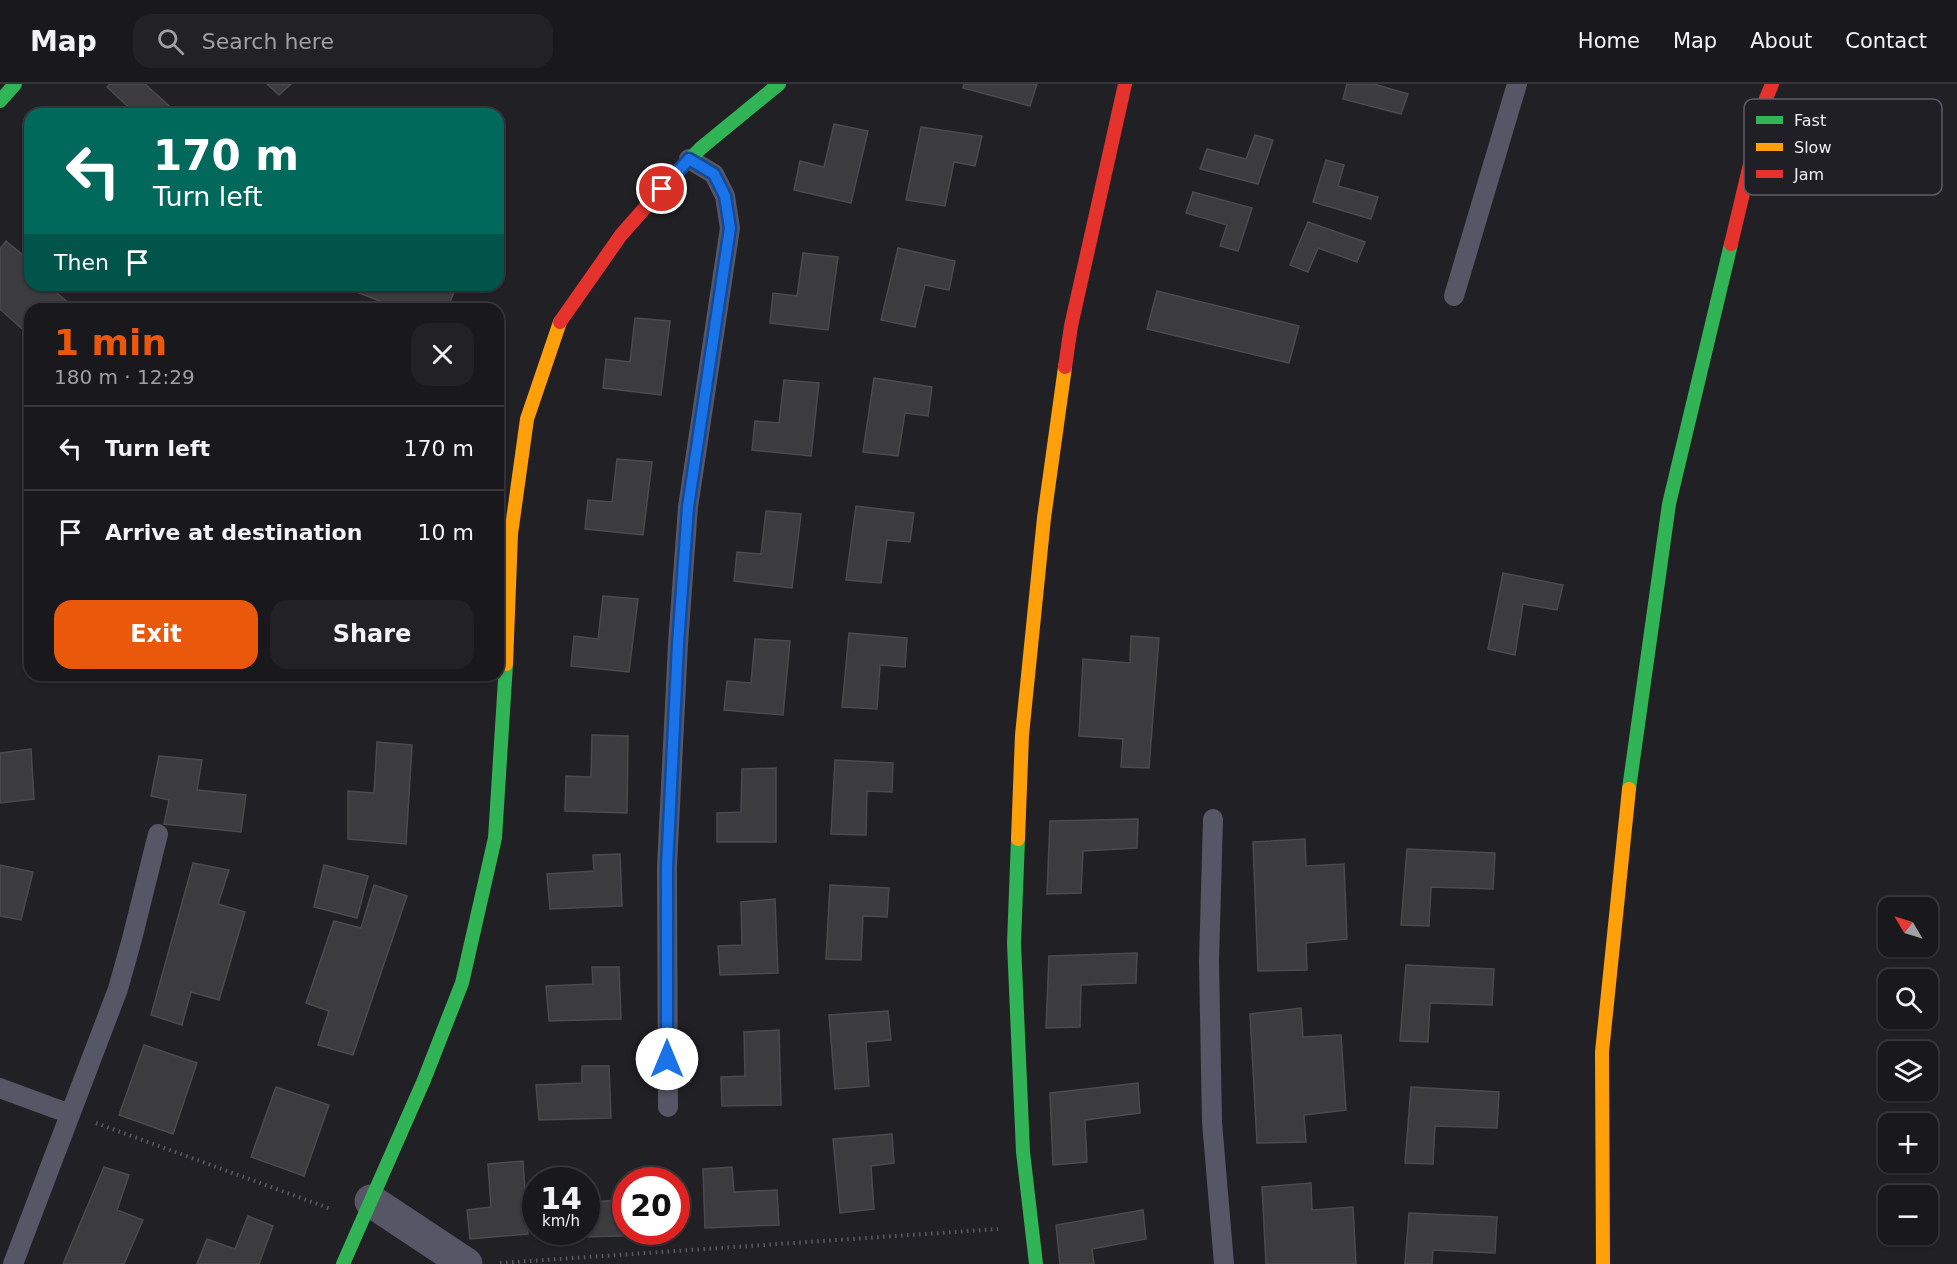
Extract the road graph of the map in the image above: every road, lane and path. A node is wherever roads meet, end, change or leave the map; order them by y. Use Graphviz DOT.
graph roads {
  1 [pos="15,84"];
  2 [pos="778,84"];
  3 [pos="1125,84"];
  4 [pos="1517,84"];
  5 [pos="1772,84"];
  6 [pos="1765,99"];
  7 [pos="0,101"];
  8 [pos="689,159"];
  9 [pos="1744,188"];
  10 [pos="1454,296"];
  11 [pos="1213,819"];
  12 [pos="158,834"];
  13 [pos="0,1088"];
  14 [pos="668,1107"];
  15 [pos="70,1114"];
  16 [pos="366,1211"];
  17 [pos="1032,1227"];
  18 [pos="13,1264"];
  19 [pos="343,1264"];
  20 [pos="466,1264"];
  21 [pos="490,1264"];
  22 [pos="1036,1264"];
  23 [pos="1224,1264"];
  24 [pos="1603,1264"];
  1 -- 7 [label="street"];
  2 -- 8 [label="street"];
  3 -- 17 [label="street"];
  4 -- 10 [label="lane"];
  5 -- 6 [label="street"];
  8 -- 14 [label="lane"];
  8 -- 16 [label="street"];
  9 -- 24 [label="street"];
  11 -- 23 [label="lane"];
  12 -- 15 [label="lane"];
  13 -- 15 [label="lane"];
  15 -- 16 [label="path"];
  15 -- 18 [label="lane"];
  16 -- 19 [label="street"];
  16 -- 20 [label="street"];
  17 -- 21 [label="path"];
  17 -- 22 [label="street"];
}
